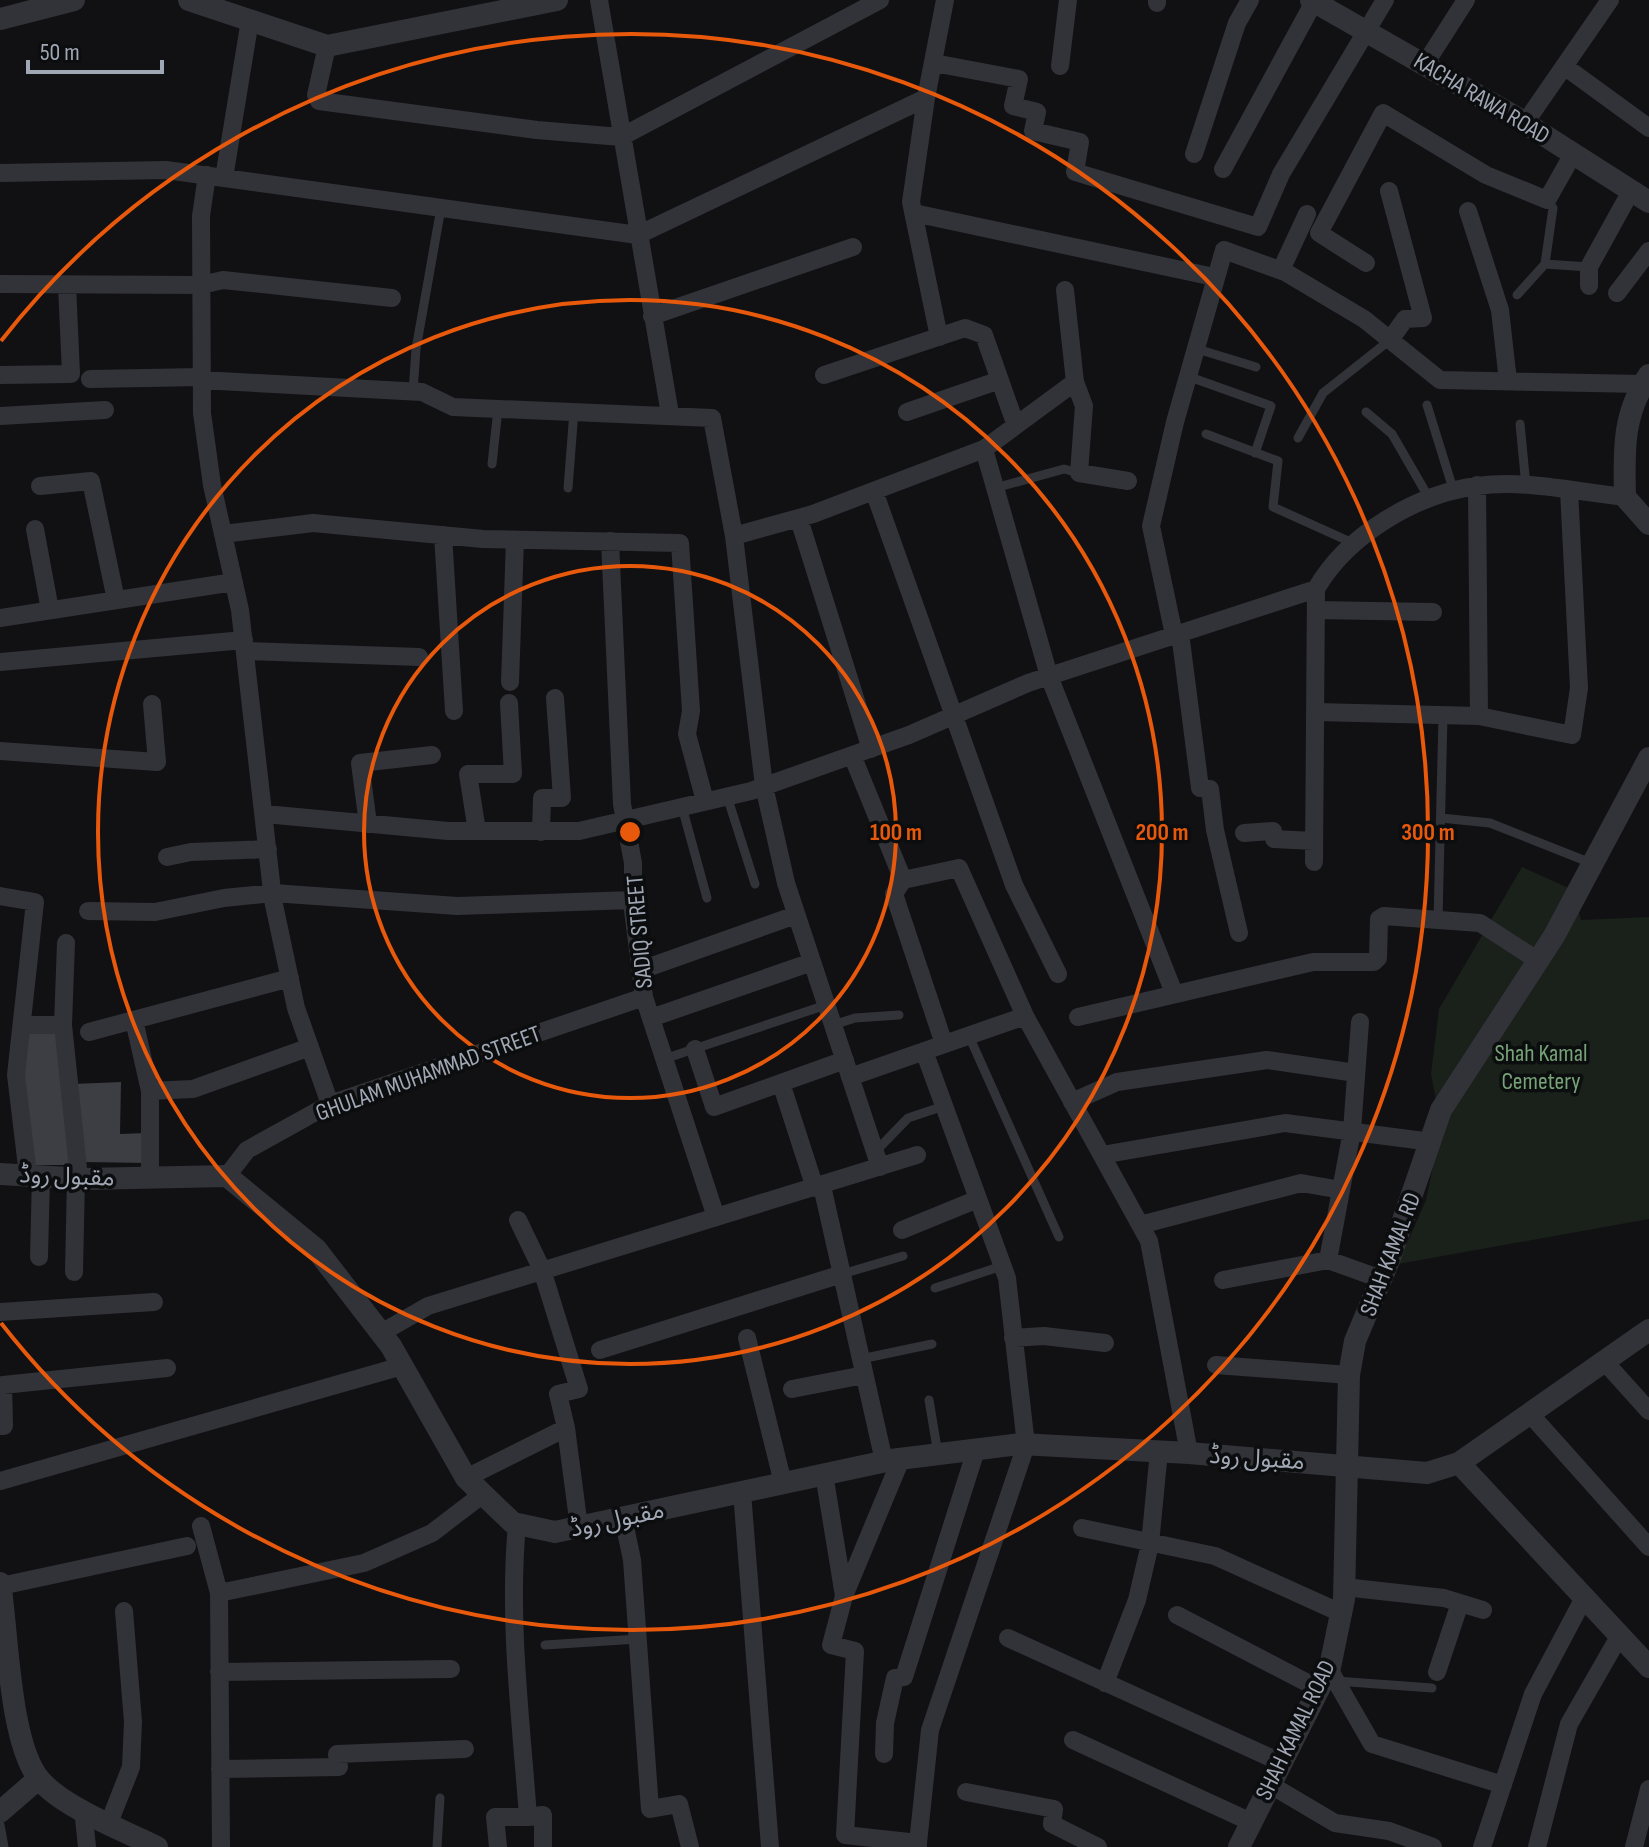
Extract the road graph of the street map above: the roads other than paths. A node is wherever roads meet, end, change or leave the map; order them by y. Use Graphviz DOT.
graph roads {
  1 [pos="74,0"];
  2 [pos="189,0"];
  3 [pos="557,0"];
  4 [pos="599,0"];
  5 [pos="880,0"];
  6 [pos="945,0"];
  7 [pos="1068,0"];
  8 [pos="1250,0"];
  9 [pos="1385,0"];
  10 [pos="1466,0"];
  11 [pos="1610,0"];
  12 [pos="1313,1"];
  13 [pos="0,19"];
  14 [pos="250,20"];
  15 [pos="1367,30"];
  16 [pos="327,46"];
  17 [pos="934,63"];
  18 [pos="1425,64"];
  19 [pos="1060,66"];
  20 [pos="1564,66"];
  21 [pos="926,98"];
  22 [pos="1525,123"];
  23 [pos="1649,128"];
  24 [pos="621,137"];
  25 [pos="1194,154"];
  26 [pos="1573,154"];
  27 [pos="1223,169"];
  28 [pos="0,173"];
  29 [pos="216,176"];
  30 [pos="1389,191"];
  31 [pos="1640,196"];
  32 [pos="1547,200"];
  33 [pos="441,208"];
  34 [pos="1468,211"];
  35 [pos="914,213"];
  36 [pos="1307,214"];
  37 [pos="638,235"];
  38 [pos="853,247"];
  39 [pos="1649,251"];
  40 [pos="1366,263"];
  41 [pos="1545,264"];
  42 [pos="1281,270"];
  43 [pos="1589,276"];
  44 [pos="1214,277"];
  45 [pos="0,284"];
  46 [pos="67,285"];
  47 [pos="201,285"];
  48 [pos="1065,290"];
  49 [pos="1617,293"];
  50 [pos="1517,295"];
  51 [pos="392,298"];
  52 [pos="652,316"];
  53 [pos="939,337"];
  54 [pos="1390,340"];
  55 [pos="1194,348"];
  56 [pos="1256,367"];
  57 [pos="0,375"];
  58 [pos="824,375"];
  59 [pos="1187,376"];
  60 [pos="90,379"];
  61 [pos="202,379"];
  62 [pos="1000,380"];
  63 [pos="1646,380"];
  64 [pos="1508,381"];
  65 [pos="1075,382"];
  66 [pos="413,392"];
  67 [pos="1427,405"];
  68 [pos="498,409"];
  69 [pos="105,410"];
  70 [pos="574,411"];
  71 [pos="907,412"];
  72 [pos="1366,412"];
  73 [pos="670,414"];
  74 [pos="0,416"];
  75 [pos="1015,423"];
  76 [pos="1520,424"];
  77 [pos="1206,434"];
  78 [pos="1298,438"];
  79 [pos="984,449"];
  80 [pos="1255,453"];
  81 [pos="492,464"];
  82 [pos="1079,473"];
  83 [pos="1128,481"];
  84 [pos="1477,485"];
  85 [pos="40,486"];
  86 [pos="1526,486"];
  87 [pos="568,488"];
  88 [pos="995,488"];
  89 [pos="1569,490"];
  90 [pos="874,491"];
  91 [pos="1454,492"];
  92 [pos="1625,497"];
  93 [pos="1429,498"];
  94 [pos="799,519"];
  95 [pos="1649,524"];
  96 [pos="35,529"];
  97 [pos="223,534"];
  98 [pos="443,535"];
  99 [pos="734,536"];
  100 [pos="515,540"];
  101 [pos="610,541"];
  102 [pos="1355,544"];
  103 [pos="234,582"];
  104 [pos="1316,589"];
  105 [pos="116,600"];
  106 [pos="50,610"];
  107 [pos="1316,610"];
  108 [pos="1433,612"];
  109 [pos="0,618"];
  110 [pos="1177,634"];
  111 [pos="245,646"];
  112 [pos="419,657"];
  113 [pos="0,662"];
  114 [pos="1049,676"];
  115 [pos="510,682"];
  116 [pos="555,698"];
  117 [pos="509,703"];
  118 [pos="152,704"];
  119 [pos="454,711"];
  120 [pos="1316,712"];
  121 [pos="952,716"];
  122 [pos="1443,716"];
  123 [pos="1479,716"];
  124 [pos="871,749"];
  125 [pos="0,751"];
  126 [pos="432,755"];
  127 [pos="852,755"];
  128 [pos="1649,758"];
  129 [pos="764,786"];
  130 [pos="727,796"];
  131 [pos="705,801"];
  132 [pos="682,807"];
  133 [pos="265,814"];
  134 [pos="1441,818"];
  135 [pos="626,820"];
  136 [pos="368,824"];
  137 [pos="477,831"];
  138 [pos="541,832"];
  139 [pos="1244,833"];
  140 [pos="1314,841"];
  141 [pos="268,849"];
  142 [pos="167,857"];
  143 [pos="1314,862"];
  144 [pos="1591,863"];
  145 [pos="903,880"];
  146 [pos="755,884"];
  147 [pos="273,893"];
  148 [pos="707,898"];
  149 [pos="633,900"];
  150 [pos="1,901"];
  151 [pos="88,911"];
  152 [pos="796,915"];
  153 [pos="1438,920"];
  154 [pos="1239,933"];
  155 [pos="66,943"];
  156 [pos="1537,960"];
  157 [pos="812,962"];
  158 [pos="641,970"];
  159 [pos="1058,974"];
  160 [pos="290,978"];
  161 [pos="1174,993"];
  162 [pos="644,997"];
  163 [pos="826,1005"];
  164 [pos="899,1015"];
  165 [pos="1025,1016"];
  166 [pos="1078,1017"];
  167 [pos="651,1018"];
  168 [pos="134,1020"];
  169 [pos="1360,1022"];
  170 [pos="22,1025"];
  171 [pos="63,1025"];
  172 [pos="833,1025"];
  173 [pos="89,1032"];
  174 [pos="969,1036"];
  175 [pos="944,1044"];
  176 [pos="310,1047"];
  177 [pos="695,1049"];
  178 [pos="924,1051"];
  179 [pos="664,1059"];
  180 [pos="847,1068"];
  181 [pos="1356,1073"];
  182 [pos="781,1083"];
  183 [pos="150,1091"];
  184 [pos="1072,1102"];
  185 [pos="330,1104"];
  186 [pos="944,1106"];
  187 [pos="1352,1131"];
  188 [pos="1432,1142"];
  189 [pos="917,1155"];
  190 [pos="1102,1155"];
  191 [pos="878,1160"];
  192 [pos="0,1174"];
  193 [pos="34,1176"];
  194 [pos="227,1176"];
  195 [pos="77,1178"];
  196 [pos="150,1178"];
  197 [pos="818,1187"];
  198 [pos="1341,1190"];
  199 [pos="978,1199"];
  200 [pos="716,1217"];
  201 [pos="518,1220"];
  202 [pos="1140,1225"];
  203 [pos="902,1230"];
  204 [pos="1059,1237"];
  205 [pos="903,1256"];
  206 [pos="39,1257"];
  207 [pos="1328,1260"];
  208 [pos="1002,1266"];
  209 [pos="542,1270"];
  210 [pos="74,1272"];
  211 [pos="842,1274"];
  212 [pos="1381,1279"];
  213 [pos="1223,1280"];
  214 [pos="935,1288"];
  215 [pos="154,1302"];
  216 [pos="0,1312"];
  217 [pos="1649,1330"];
  218 [pos="381,1333"];
  219 [pos="747,1338"];
  220 [pos="1013,1338"];
  221 [pos="1105,1343"];
  222 [pos="932,1344"];
  223 [pos="600,1350"];
  224 [pos="1604,1361"];
  225 [pos="1216,1365"];
  226 [pos="402,1366"];
  227 [pos="863,1367"];
  228 [pos="167,1368"];
  229 [pos="1349,1375"];
  230 [pos="792,1389"];
  231 [pos="929,1400"];
  232 [pos="1649,1411"];
  233 [pos="1530,1414"];
  234 [pos="0,1426"];
  235 [pos="566,1428"];
  236 [pos="1026,1445"];
  237 [pos="976,1450"];
  238 [pos="1159,1451"];
  239 [pos="1189,1453"];
  240 [pos="938,1454"];
  241 [pos="892,1460"];
  242 [pos="1459,1463"];
  243 [pos="1348,1465"];
  244 [pos="824,1474"];
  245 [pos="0,1481"];
  246 [pos="783,1483"];
  247 [pos="475,1486"];
  248 [pos="742,1492"];
  249 [pos="623,1517"];
  250 [pos="517,1524"];
  251 [pos="201,1526"];
  252 [pos="579,1527"];
  253 [pos="1082,1528"];
  254 [pos="1150,1544"];
  255 [pos="187,1546"];
  256 [pos="1649,1547"];
  257 [pos="0,1584"];
  258 [pos="1344,1587"];
  259 [pos="219,1593"];
  260 [pos="844,1596"];
  261 [pos="1585,1596"];
  262 [pos="1460,1603"];
  263 [pos="1483,1610"];
  264 [pos="124,1611"];
  265 [pos="1341,1613"];
  266 [pos="1177,1615"];
  267 [pos="1620,1635"];
  268 [pos="1008,1638"];
  269 [pos="638,1639"];
  270 [pos="545,1645"];
  271 [pos="1649,1667"];
  272 [pos="451,1669"];
  273 [pos="219,1672"];
  274 [pos="1328,1680"];
  275 [pos="1434,1680"];
  276 [pos="1105,1683"];
  277 [pos="1073,1740"];
  278 [pos="465,1749"];
  279 [pos="884,1754"];
  280 [pos="1280,1762"];
  281 [pos="220,1769"];
  282 [pos="38,1779"];
  283 [pos="1269,1784"];
  284 [pos="1503,1785"];
  285 [pos="1649,1789"];
  286 [pos="966,1792"];
  287 [pos="440,1798"];
  288 [pos="83,1809"];
  289 [pos="0,1812"];
  290 [pos="528,1817"];
  291 [pos="1251,1822"];
  292 [pos="109,1823"];
  293 [pos="0,1825"];
  294 [pos="1640,1839"];
  295 [pos="918,1845"];
  296 [pos="4,1847"];
  297 [pos="87,1847"];
  298 [pos="157,1847"];
  299 [pos="221,1847"];
  300 [pos="437,1847"];
  301 [pos="498,1847"];
  302 [pos="543,1847"];
  303 [pos="690,1847"];
  304 [pos="770,1847"];
  305 [pos="1098,1847"];
  306 [pos="1239,1847"];
  307 [pos="1433,1847"];
  308 [pos="1482,1847"];
  309 [pos="1537,1847"];
  1 -- 13 [label="street"];
  2 -- 14 [label="street"];
  3 -- 16 [label="street"];
  4 -- 24 [label="street"];
  5 -- 24 [label="street"];
  6 -- 17 [label="street"];
  7 -- 19 [label="street"];
  8 -- 25 [label="street"];
  9 -- 15 [label="street"];
  10 -- 18 [label="street"];
  11 -- 20 [label="street"];
  12 -- 15 [label="street, KACHA RAWA ROAD"];
  12 -- 27 [label="street"];
  14 -- 16 [label="street"];
  14 -- 29 [label="street"];
  15 -- 17 [label="street"];
  15 -- 18 [label="street, KACHA RAWA ROAD"];
  16 -- 24 [label="street"];
  17 -- 21 [label="street"];
  18 -- 22 [label="street, KACHA RAWA ROAD"];
  20 -- 22 [label="street"];
  20 -- 23 [label="street"];
  21 -- 35 [label="street"];
  21 -- 37 [label="street"];
  22 -- 26 [label="street, KACHA RAWA ROAD"];
  24 -- 37 [label="street"];
  26 -- 31 [label="street, KACHA RAWA ROAD"];
  26 -- 32 [label="street"];
  28 -- 29 [label="street"];
  29 -- 33 [label="street"];
  29 -- 47 [label="street"];
  30 -- 54 [label="street"];
  31 -- 43 [label="street"];
  32 -- 40 [label="street"];
  32 -- 41 [label="lane"];
  33 -- 37 [label="street"];
  33 -- 66 [label="lane"];
  34 -- 64 [label="street"];
  35 -- 44 [label="street"];
  35 -- 53 [label="street"];
  36 -- 42 [label="street"];
  37 -- 52 [label="street"];
  38 -- 52 [label="street"];
  39 -- 49 [label="street"];
  41 -- 43 [label="lane"];
  41 -- 50 [label="lane"];
  42 -- 44 [label="street"];
  42 -- 54 [label="street"];
  44 -- 55 [label="street"];
  45 -- 46 [label="street"];
  46 -- 47 [label="street"];
  46 -- 57 [label="street"];
  47 -- 51 [label="street"];
  47 -- 61 [label="street"];
  48 -- 65 [label="street"];
  52 -- 73 [label="street"];
  53 -- 58 [label="street"];
  53 -- 62 [label="street"];
  54 -- 64 [label="street"];
  54 -- 78 [label="lane"];
  55 -- 56 [label="lane"];
  55 -- 59 [label="street"];
  59 -- 80 [label="lane"];
  59 -- 110 [label="street"];
  60 -- 61 [label="street"];
  61 -- 66 [label="street"];
  61 -- 97 [label="street"];
  62 -- 71 [label="street"];
  62 -- 75 [label="street"];
  63 -- 64 [label="street"];
  63 -- 92 [label="street"];
  65 -- 75 [label="street"];
  65 -- 82 [label="street"];
  66 -- 68 [label="street"];
  67 -- 91 [label="lane"];
  68 -- 70 [label="street"];
  68 -- 81 [label="lane"];
  69 -- 74 [label="street"];
  70 -- 73 [label="street"];
  70 -- 87 [label="lane"];
  72 -- 93 [label="lane"];
  73 -- 99 [label="street"];
  75 -- 79 [label="street"];
  76 -- 86 [label="lane"];
  77 -- 80 [label="lane"];
  79 -- 88 [label="street"];
  79 -- 90 [label="street"];
  80 -- 102 [label="lane"];
  82 -- 83 [label="street"];
  82 -- 88 [label="lane"];
  84 -- 86 [label="street"];
  84 -- 91 [label="street"];
  84 -- 123 [label="street"];
  85 -- 105 [label="street"];
  86 -- 89 [label="street"];
  88 -- 114 [label="street"];
  89 -- 92 [label="street"];
  89 -- 123 [label="street"];
  90 -- 94 [label="street"];
  90 -- 121 [label="street"];
  91 -- 93 [label="street"];
  92 -- 95 [label="street"];
  93 -- 102 [label="street"];
  94 -- 99 [label="street"];
  94 -- 124 [label="street"];
  96 -- 106 [label="street"];
  97 -- 98 [label="street"];
  97 -- 103 [label="street"];
  98 -- 100 [label="street"];
  98 -- 119 [label="street"];
  99 -- 129 [label="street"];
  100 -- 101 [label="street"];
  100 -- 115 [label="street"];
  101 -- 131 [label="street"];
  101 -- 135 [label="street, SADIQ STREET"];
  102 -- 104 [label="street"];
  103 -- 105 [label="street"];
  103 -- 111 [label="street"];
  104 -- 107 [label="street"];
  104 -- 110 [label="street"];
  105 -- 106 [label="street"];
  106 -- 109 [label="street"];
  107 -- 108 [label="street"];
  107 -- 120 [label="street"];
  110 -- 114 [label="street"];
  110 -- 154 [label="street"];
  111 -- 112 [label="street"];
  111 -- 113 [label="street"];
  111 -- 133 [label="street"];
  114 -- 121 [label="street"];
  114 -- 161 [label="street"];
  116 -- 138 [label="street"];
  117 -- 137 [label="street"];
  118 -- 125 [label="street"];
  120 -- 122 [label="street"];
  120 -- 140 [label="street"];
  121 -- 124 [label="street"];
  121 -- 159 [label="street"];
  122 -- 123 [label="street"];
  122 -- 134 [label="lane"];
  124 -- 127 [label="street"];
  126 -- 136 [label="street"];
  127 -- 129 [label="street"];
  127 -- 145 [label="street"];
  128 -- 144 [label="street, SHAH KAMAL RD"];
  129 -- 130 [label="street"];
  129 -- 152 [label="street"];
  130 -- 131 [label="street"];
  130 -- 146 [label="lane"];
  131 -- 132 [label="street"];
  132 -- 135 [label="street"];
  132 -- 148 [label="lane"];
  133 -- 136 [label="street"];
  133 -- 141 [label="street"];
  134 -- 144 [label="lane"];
  134 -- 153 [label="lane"];
  135 -- 138 [label="street"];
  135 -- 149 [label="street, SADIQ STREET"];
  136 -- 137 [label="street"];
  137 -- 138 [label="street"];
  139 -- 140 [label="street"];
  140 -- 143 [label="street"];
  141 -- 142 [label="street"];
  141 -- 147 [label="street"];
  144 -- 156 [label="street, SHAH KAMAL RD"];
  145 -- 165 [label="street"];
  145 -- 175 [label="street"];
  147 -- 149 [label="street"];
  147 -- 151 [label="street"];
  147 -- 160 [label="street"];
  149 -- 158 [label="street, SADIQ STREET"];
  150 -- 170 [label="street"];
  152 -- 157 [label="street"];
  152 -- 158 [label="street"];
  153 -- 156 [label="street"];
  153 -- 161 [label="street"];
  155 -- 171 [label="street"];
  156 -- 188 [label="street, SHAH KAMAL RD"];
  157 -- 163 [label="street"];
  157 -- 167 [label="street"];
  158 -- 162 [label="street, SADIQ STREET"];
  160 -- 168 [label="street"];
  160 -- 176 [label="street"];
  161 -- 166 [label="street"];
  162 -- 167 [label="street, SADIQ STREET"];
  162 -- 185 [label="street, GHULAM MUHAMMAD STREET"];
  163 -- 172 [label="street"];
  163 -- 177 [label="lane"];
  164 -- 172 [label="lane"];
  165 -- 174 [label="street"];
  165 -- 184 [label="street"];
  167 -- 179 [label="street, SADIQ STREET"];
  168 -- 173 [label="street"];
  168 -- 183 [label="street"];
  169 -- 181 [label="street"];
  170 -- 171 [label="street"];
  170 -- 193 [label="street"];
  171 -- 195 [label="street"];
  172 -- 180 [label="street"];
  174 -- 175 [label="street"];
  174 -- 204 [label="lane"];
  175 -- 178 [label="street"];
  176 -- 183 [label="street"];
  176 -- 185 [label="street"];
  177 -- 179 [label="lane"];
  177 -- 182 [label="street"];
  178 -- 180 [label="street"];
  178 -- 186 [label="street"];
  179 -- 200 [label="street, SADIQ STREET"];
  180 -- 182 [label="street"];
  180 -- 191 [label="street"];
  181 -- 184 [label="street"];
  181 -- 187 [label="street"];
  182 -- 197 [label="street"];
  183 -- 196 [label="street"];
  184 -- 190 [label="street"];
  185 -- 194 [label="street, GHULAM MUHAMMAD STREET"];
  186 -- 191 [label="lane"];
  186 -- 199 [label="street"];
  187 -- 188 [label="street"];
  187 -- 190 [label="street"];
  187 -- 198 [label="street"];
  188 -- 212 [label="street, SHAH KAMAL RD"];
  189 -- 191 [label="street"];
  190 -- 202 [label="street"];
  191 -- 197 [label="street"];
  192 -- 193 [label="street, مقبول روڈ"];
  193 -- 195 [label="street, مقبول روڈ"];
  193 -- 206 [label="street"];
  194 -- 196 [label="street, مقبول روڈ"];
  194 -- 218 [label="street"];
  195 -- 196 [label="street, مقبول روڈ"];
  195 -- 210 [label="street"];
  197 -- 200 [label="street"];
  197 -- 211 [label="street"];
  198 -- 202 [label="street"];
  198 -- 207 [label="street"];
  199 -- 203 [label="street"];
  199 -- 208 [label="street"];
  200 -- 209 [label="street"];
  201 -- 209 [label="street"];
  202 -- 239 [label="street"];
  205 -- 211 [label="lane"];
  207 -- 212 [label="street"];
  207 -- 213 [label="street"];
  208 -- 214 [label="lane"];
  208 -- 220 [label="street"];
  209 -- 218 [label="street"];
  209 -- 235 [label="street"];
  211 -- 223 [label="street"];
  211 -- 227 [label="street"];
  212 -- 229 [label="street, SHAH KAMAL RD"];
  215 -- 216 [label="street"];
  217 -- 224 [label="street"];
  218 -- 226 [label="street"];
  219 -- 246 [label="street"];
  220 -- 221 [label="street"];
  220 -- 236 [label="street"];
  222 -- 227 [label="lane"];
  224 -- 232 [label="street"];
  224 -- 233 [label="street"];
  225 -- 229 [label="street"];
  226 -- 245 [label="street"];
  226 -- 247 [label="street"];
  227 -- 230 [label="street"];
  227 -- 241 [label="street"];
  228 -- 234 [label="street"];
  229 -- 243 [label="street, SHAH KAMAL RD"];
  231 -- 240 [label="lane"];
  233 -- 242 [label="street"];
  233 -- 256 [label="street"];
  235 -- 247 [label="street"];
  235 -- 252 [label="street"];
  236 -- 237 [label="street, مقبول روڈ"];
  236 -- 238 [label="street, مقبول روڈ"];
  236 -- 295 [label="street"];
  237 -- 240 [label="street, مقبول روڈ"];
  237 -- 279 [label="street"];
  238 -- 239 [label="street, مقبول روڈ"];
  238 -- 254 [label="street"];
  239 -- 243 [label="street, مقبول روڈ"];
  240 -- 241 [label="street, مقبول روڈ"];
  241 -- 244 [label="street, مقبول روڈ"];
  241 -- 260 [label="street"];
  242 -- 243 [label="street"];
  242 -- 261 [label="street"];
  243 -- 258 [label="street, SHAH KAMAL ROAD"];
  244 -- 246 [label="street, مقبول روڈ"];
  244 -- 260 [label="street"];
  246 -- 248 [label="street, مقبول روڈ"];
  247 -- 250 [label="street"];
  247 -- 259 [label="street"];
  248 -- 249 [label="street, مقبول روڈ"];
  248 -- 304 [label="street"];
  249 -- 252 [label="street, مقبول روڈ"];
  249 -- 269 [label="street"];
  250 -- 252 [label="street, مقبول روڈ"];
  250 -- 290 [label="street"];
  251 -- 259 [label="street"];
  253 -- 254 [label="street"];
  254 -- 265 [label="street"];
  254 -- 276 [label="street"];
  255 -- 257 [label="street"];
  257 -- 282 [label="street"];
  258 -- 262 [label="street"];
  258 -- 265 [label="street, SHAH KAMAL ROAD"];
  259 -- 273 [label="street"];
  260 -- 295 [label="street"];
  261 -- 267 [label="street"];
  261 -- 284 [label="street"];
  262 -- 263 [label="street"];
  262 -- 275 [label="street"];
  264 -- 292 [label="street"];
  265 -- 274 [label="street, SHAH KAMAL ROAD"];
  266 -- 274 [label="street"];
  267 -- 271 [label="street"];
  267 -- 309 [label="street"];
  268 -- 276 [label="street"];
  269 -- 270 [label="lane"];
  269 -- 303 [label="street"];
  272 -- 273 [label="street"];
  273 -- 281 [label="street"];
  274 -- 275 [label="lane"];
  274 -- 280 [label="street, SHAH KAMAL ROAD"];
  274 -- 284 [label="street"];
  276 -- 280 [label="street"];
  277 -- 291 [label="street"];
  278 -- 281 [label="street"];
  280 -- 283 [label="street, SHAH KAMAL ROAD"];
  281 -- 299 [label="street"];
  282 -- 288 [label="street"];
  282 -- 289 [label="street"];
  283 -- 291 [label="street, SHAH KAMAL ROAD"];
  283 -- 307 [label="street"];
  284 -- 308 [label="street"];
  285 -- 294 [label="street"];
  286 -- 305 [label="street"];
  287 -- 300 [label="lane"];
  288 -- 292 [label="street"];
  288 -- 297 [label="street"];
  290 -- 301 [label="street"];
  290 -- 302 [label="street"];
  291 -- 306 [label="street, SHAH KAMAL ROAD"];
  292 -- 298 [label="street"];
  293 -- 296 [label="lane"];
}
